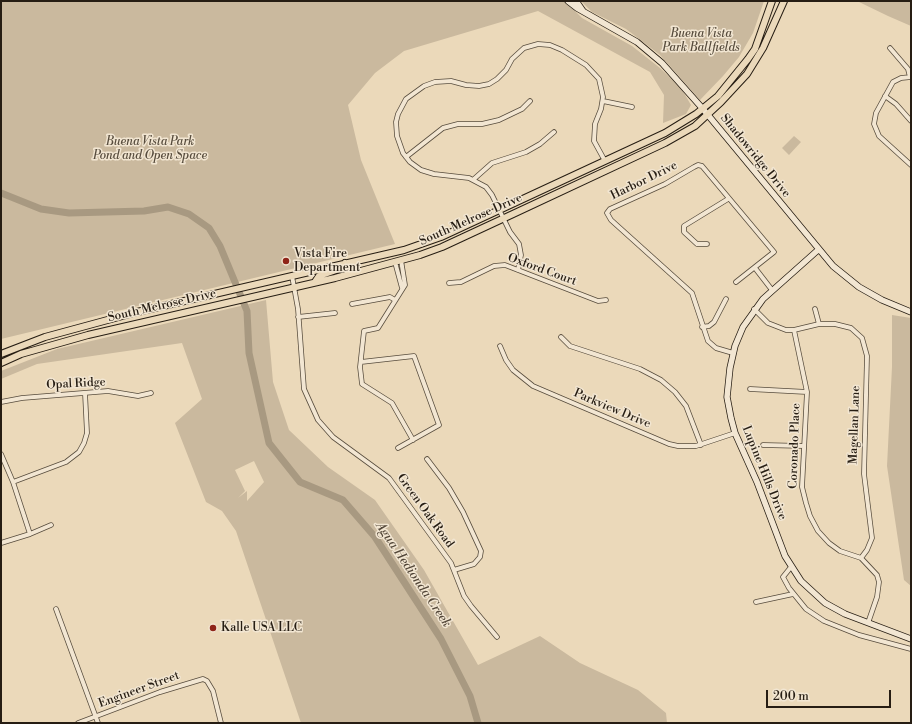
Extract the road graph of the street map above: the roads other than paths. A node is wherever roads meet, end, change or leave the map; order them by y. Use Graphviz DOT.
graph roads {
  1 [pos="568,1"];
  2 [pos="576,1"];
  3 [pos="772,1"];
  4 [pos="784,1"];
  5 [pos="583,11"];
  6 [pos="890,48"];
  7 [pos="910,77"];
  8 [pos="885,96"];
  9 [pos="530,101"];
  10 [pos="603,102"];
  11 [pos="632,107"];
  12 [pos="703,109"];
  13 [pos="708,115"];
  14 [pos="911,121"];
  15 [pos="554,132"];
  16 [pos="406,157"];
  17 [pos="605,161"];
  18 [pos="911,165"];
  19 [pos="474,179"];
  20 [pos="728,199"];
  21 [pos="500,210"];
  22 [pos="504,218"];
  23 [pos="707,244"];
  24 [pos="818,250"];
  25 [pos="398,261"];
  26 [pos="345,263"];
  27 [pos="755,268"];
  28 [pos="518,270"];
  29 [pos="292,276"];
  30 [pos="314,282"];
  31 [pos="736,282"];
  32 [pos="449,283"];
  33 [pos="295,287"];
  34 [pos="772,290"];
  35 [pos="726,299"];
  36 [pos="395,300"];
  37 [pos="606,300"];
  38 [pos="352,304"];
  39 [pos="754,309"];
  40 [pos="816,309"];
  41 [pos="911,312"];
  42 [pos="335,313"];
  43 [pos="298,317"];
  44 [pos="819,324"];
  45 [pos="702,327"];
  46 [pos="794,330"];
  47 [pos="561,338"];
  48 [pos="500,346"];
  49 [pos="733,353"];
  50 [pos="1,354"];
  51 [pos="361,362"];
  52 [pos="1,363"];
  53 [pos="750,389"];
  54 [pos="807,392"];
  55 [pos="85,393"];
  56 [pos="151,393"];
  57 [pos="1,402"];
  58 [pos="735,433"];
  59 [pos="413,440"];
  60 [pos="701,444"];
  61 [pos="764,445"];
  62 [pos="804,446"];
  63 [pos="398,448"];
  64 [pos="1,454"];
  65 [pos="427,459"];
  66 [pos="13,482"];
  67 [pos="51,525"];
  68 [pos="30,534"];
  69 [pos="1,544"];
  70 [pos="861,558"];
  71 [pos="791,567"];
  72 [pos="454,570"];
  73 [pos="793,594"];
  74 [pos="756,602"];
  75 [pos="56,610"];
  76 [pos="868,623"];
  77 [pos="497,637"];
  78 [pos="911,638"];
  79 [pos="911,650"];
  80 [pos="96,716"];
  81 [pos="78,723"];
  82 [pos="98,723"];
  83 [pos="221,723"];
  1 -- 5 [label="street, Shadowridge Drive"];
  2 -- 5 [label="street, Shadowridge Drive"];
  3 -- 12 [label="main road, South Melrose Drive"];
  4 -- 13 [label="main road, South Melrose Drive"];
  5 -- 12 [label="street, Shadowridge Drive"];
  6 -- 7 [label="street"];
  7 -- 8 [label="street"];
  8 -- 14 [label="street"];
  8 -- 18 [label="street"];
  9 -- 16 [label="street"];
  10 -- 11 [label="street"];
  10 -- 16 [label="street"];
  10 -- 17 [label="street"];
  12 -- 13 [label="street, Shadowridge Drive"];
  12 -- 17 [label="main road, South Melrose Drive"];
  13 -- 22 [label="main road, South Melrose Drive"];
  13 -- 24 [label="street, Shadowridge Drive"];
  15 -- 19 [label="street"];
  16 -- 19 [label="street"];
  17 -- 21 [label="main road, South Melrose Drive"];
  19 -- 21 [label="street"];
  20 -- 23 [label="street"];
  20 -- 27 [label="street, Harbor Drive"];
  20 -- 45 [label="street, Harbor Drive"];
  21 -- 22 [label="street"];
  21 -- 26 [label="main road, South Melrose Drive"];
  22 -- 25 [label="main road, South Melrose Drive"];
  22 -- 28 [label="street"];
  24 -- 34 [label="street, Lupine Hills Drive"];
  24 -- 41 [label="street, Shadowridge Drive"];
  25 -- 30 [label="main road, South Melrose Drive"];
  25 -- 36 [label="street"];
  26 -- 29 [label="main road, South Melrose Drive"];
  26 -- 30 [label="main road"];
  27 -- 31 [label="street, Harbor Drive"];
  27 -- 34 [label="street"];
  28 -- 32 [label="street, Oxford Court"];
  28 -- 37 [label="street, Oxford Court"];
  29 -- 33 [label="street, Green Oak Road"];
  29 -- 50 [label="main road, South Melrose Drive"];
  30 -- 33 [label="main road, South Melrose Drive"];
  33 -- 43 [label="street, Green Oak Road"];
  33 -- 52 [label="main road, South Melrose Drive"];
  34 -- 39 [label="street, Lupine Hills Drive"];
  35 -- 45 [label="street"];
  36 -- 38 [label="street"];
  36 -- 51 [label="street"];
  39 -- 46 [label="street, Magellan Lane"];
  39 -- 49 [label="street, Lupine Hills Drive"];
  40 -- 44 [label="street"];
  42 -- 43 [label="street"];
  43 -- 72 [label="street, Green Oak Road"];
  44 -- 46 [label="street, Magellan Lane"];
  44 -- 70 [label="street, Magellan Lane"];
  45 -- 49 [label="street, Harbor Drive"];
  46 -- 54 [label="street, Coronado Place"];
  47 -- 60 [label="street"];
  48 -- 60 [label="street, Parkview Drive"];
  49 -- 58 [label="street, Lupine Hills Drive"];
  51 -- 59 [label="street"];
  51 -- 59 [label="street"];
  53 -- 54 [label="street"];
  54 -- 62 [label="street, Coronado Place"];
  55 -- 56 [label="street, Opal Ridge"];
  55 -- 57 [label="street, Opal Ridge"];
  55 -- 66 [label="street"];
  58 -- 60 [label="street, Parkview Drive"];
  58 -- 71 [label="street, Lupine Hills Drive"];
  59 -- 63 [label="street"];
  61 -- 62 [label="street"];
  62 -- 70 [label="street, Coronado Place"];
  64 -- 66 [label="street"];
  65 -- 72 [label="street"];
  66 -- 68 [label="street"];
  67 -- 68 [label="street"];
  68 -- 69 [label="street"];
  70 -- 76 [label="street"];
  71 -- 73 [label="street"];
  71 -- 76 [label="street, Lupine Hills Drive"];
  72 -- 77 [label="street, Green Oak Road"];
  73 -- 74 [label="street"];
  73 -- 79 [label="street"];
  75 -- 80 [label="street"];
  76 -- 78 [label="street, Lupine Hills Drive"];
  80 -- 81 [label="street, Engineer Street"];
  80 -- 82 [label="street"];
  80 -- 83 [label="street, Engineer Street"];
}
